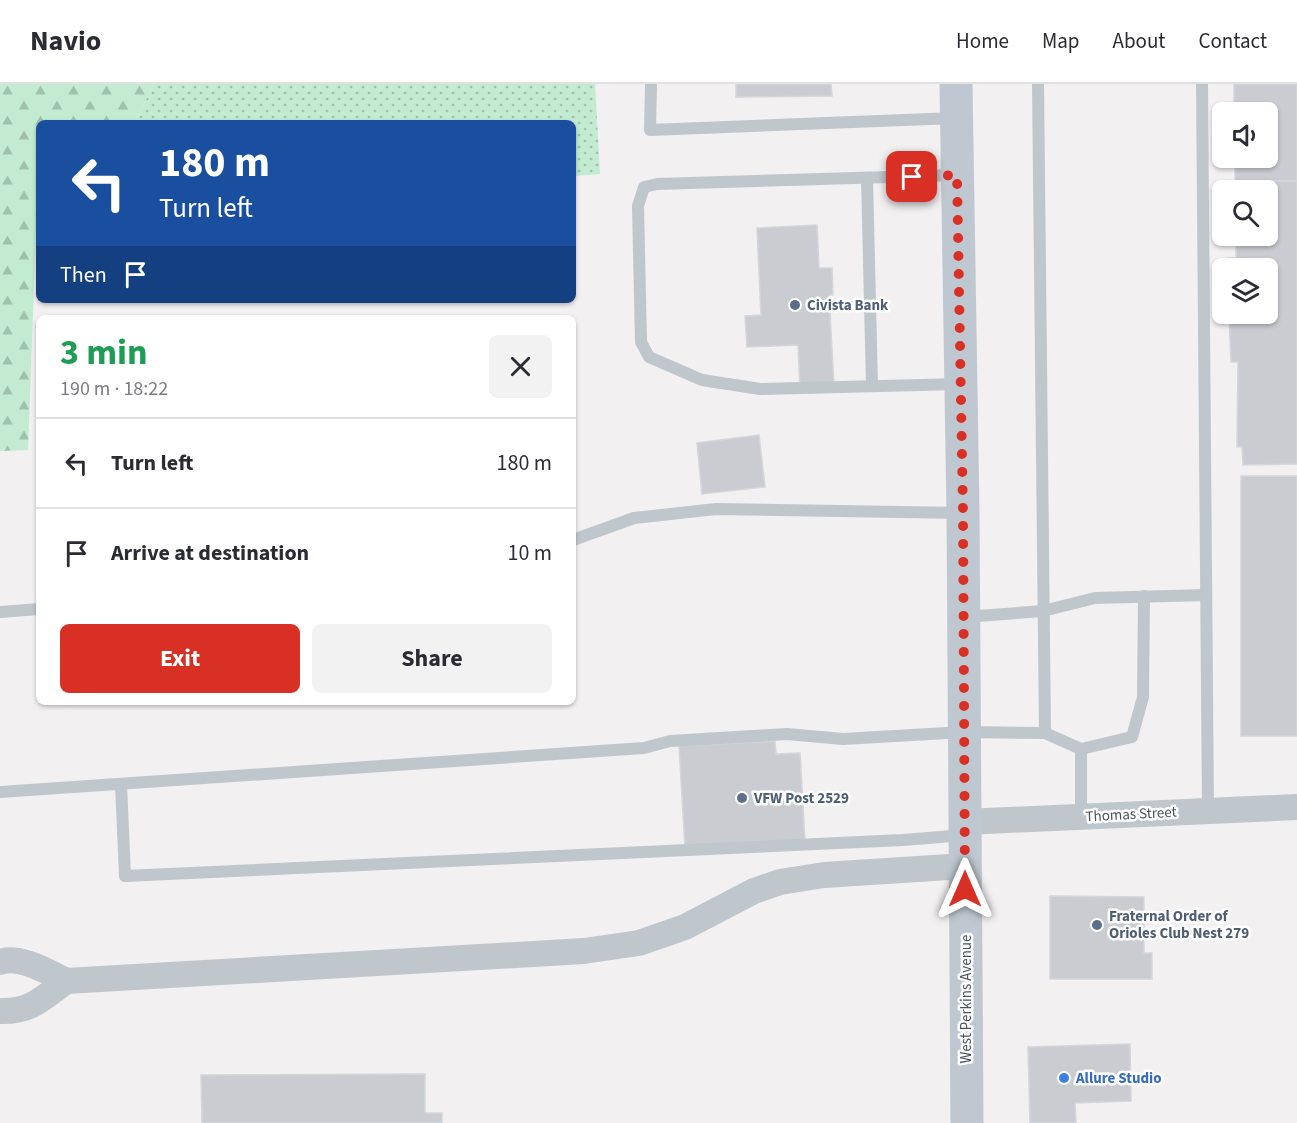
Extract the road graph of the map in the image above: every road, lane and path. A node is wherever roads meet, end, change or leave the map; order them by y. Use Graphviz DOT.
graph roads {
  1 [pos="651,84"];
  2 [pos="956,84"];
  3 [pos="1038,84"];
  4 [pos="1202,84"];
  5 [pos="956,118"];
  6 [pos="957,175"];
  7 [pos="867,178"];
  8 [pos="961,384"];
  9 [pos="872,386"];
  10 [pos="963,513"];
  11 [pos="576,539"];
  12 [pos="1206,595"];
  13 [pos="1144,596"];
  14 [pos="36,609"];
  15 [pos="1043,611"];
  16 [pos="0,612"];
  17 [pos="964,617"];
  18 [pos="964,732"];
  19 [pos="1045,733"];
  20 [pos="1081,749"];
  21 [pos="121,784"];
  22 [pos="0,792"];
  23 [pos="1297,807"];
  24 [pos="1208,811"];
  25 [pos="1081,816"];
  26 [pos="965,841"];
  27 [pos="0,962"];
  28 [pos="66,981"];
  29 [pos="0,1011"];
  30 [pos="967,1123"];
  1 -- 5 [label="lane"];
  2 -- 5 [label="main road, West Perkins Avenue"];
  3 -- 15 [label="lane"];
  4 -- 12 [label="lane"];
  5 -- 6 [label="main road, West Perkins Avenue"];
  6 -- 7 [label="lane"];
  6 -- 8 [label="main road, West Perkins Avenue"];
  7 -- 9 [label="lane"];
  7 -- 9 [label="lane"];
  8 -- 9 [label="lane"];
  8 -- 10 [label="main road, West Perkins Avenue"];
  10 -- 11 [label="lane"];
  10 -- 17 [label="main road, West Perkins Avenue"];
  12 -- 13 [label="lane"];
  12 -- 24 [label="lane"];
  13 -- 15 [label="lane"];
  13 -- 20 [label="lane"];
  14 -- 16 [label="lane"];
  15 -- 17 [label="lane"];
  15 -- 19 [label="lane"];
  17 -- 18 [label="main road, West Perkins Avenue"];
  18 -- 19 [label="lane"];
  18 -- 21 [label="lane"];
  18 -- 26 [label="main road, West Perkins Avenue"];
  19 -- 20 [label="lane"];
  20 -- 25 [label="lane"];
  21 -- 22 [label="lane"];
  21 -- 26 [label="lane"];
  23 -- 24 [label="street, Thomas Street"];
  24 -- 25 [label="street, Thomas Street"];
  25 -- 26 [label="street, Thomas Street"];
  26 -- 28 [label="street, Thomas Street"];
  26 -- 30 [label="main road, West Perkins Avenue"];
  27 -- 28 [label="street"];
  28 -- 29 [label="street"];
}
